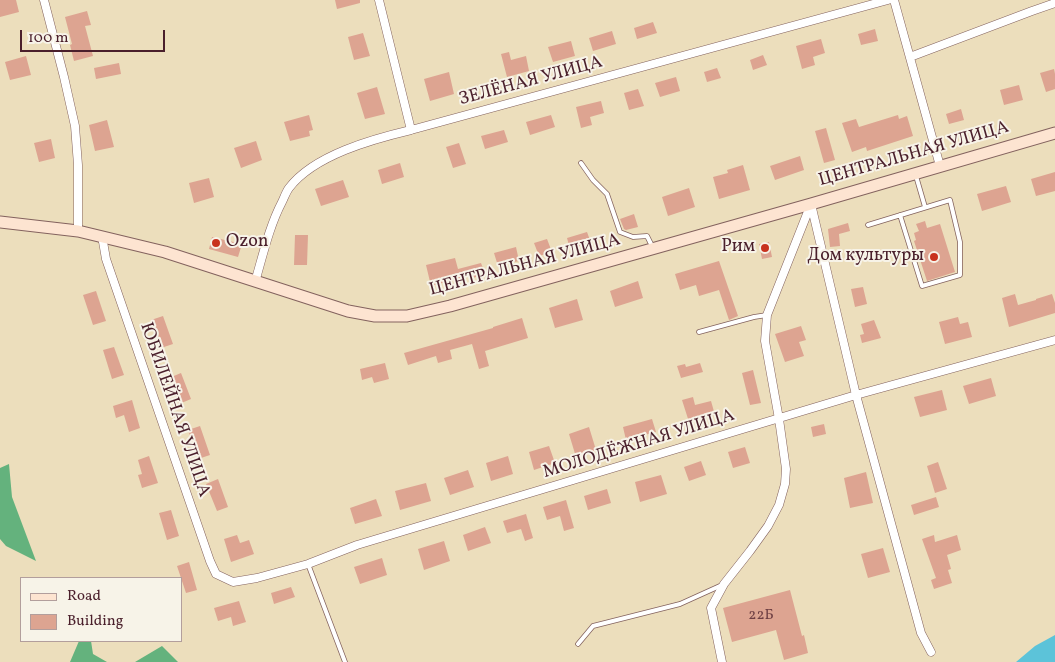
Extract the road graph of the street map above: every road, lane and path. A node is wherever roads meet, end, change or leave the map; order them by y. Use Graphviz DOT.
graph roads {
  1 [pos="44,0"];
  2 [pos="379,0"];
  3 [pos="888,0"];
  4 [pos="894,0"];
  5 [pos="1055,3"];
  6 [pos="910,56"];
  7 [pos="411,130"];
  8 [pos="1055,133"];
  9 [pos="581,162"];
  10 [pos="940,166"];
  11 [pos="916,173"];
  12 [pos="811,204"];
  13 [pos="926,207"];
  14 [pos="900,215"];
  15 [pos="0,222"];
  16 [pos="868,225"];
  17 [pos="78,231"];
  18 [pos="102,236"];
  19 [pos="652,246"];
  20 [pos="255,282"];
  21 [pos="767,315"];
  22 [pos="698,332"];
  23 [pos="1055,340"];
  24 [pos="856,395"];
  25 [pos="779,419"];
  26 [pos="308,564"];
  27 [pos="233,582"];
  28 [pos="724,584"];
  29 [pos="578,644"];
  30 [pos="930,652"];
  31 [pos="345,662"];
  32 [pos="722,662"];
  1 -- 17 [label="street"];
  2 -- 7 [label="street"];
  3 -- 7 [label="street, ЗЕЛЁНАЯ УЛИЦА"];
  4 -- 6 [label="street"];
  5 -- 6 [label="street"];
  6 -- 10 [label="street"];
  7 -- 20 [label="street, ЗЕЛЁНАЯ УЛИЦА"];
  8 -- 10 [label="street, ЦЕНТРАЛЬНАЯ УЛИЦА"];
  9 -- 19 [label="lane"];
  10 -- 11 [label="street, ЦЕНТРАЛЬНАЯ УЛИЦА"];
  11 -- 12 [label="street, ЦЕНТРАЛЬНАЯ УЛИЦА"];
  11 -- 13 [label="lane"];
  12 -- 20 [label="street, ЦЕНТРАЛЬНАЯ УЛИЦА"];
  12 -- 21 [label="street"];
  12 -- 24 [label="street"];
  13 -- 14 [label="lane"];
  13 -- 14 [label="lane"];
  14 -- 16 [label="lane"];
  15 -- 17 [label="street, ЦЕНТРАЛЬНАЯ УЛИЦА"];
  17 -- 18 [label="street, ЦЕНТРАЛЬНАЯ УЛИЦА"];
  18 -- 20 [label="street, ЦЕНТРАЛЬНАЯ УЛИЦА"];
  18 -- 27 [label="street, ЮБИЛЕЙНАЯ УЛИЦА"];
  21 -- 22 [label="lane"];
  21 -- 25 [label="street"];
  23 -- 24 [label="street, МОЛОДЁЖНАЯ УЛИЦА"];
  24 -- 25 [label="street, МОЛОДЁЖНАЯ УЛИЦА"];
  24 -- 30 [label="street"];
  25 -- 26 [label="street, МОЛОДЁЖНАЯ УЛИЦА"];
  25 -- 28 [label="street"];
  26 -- 27 [label="street, МОЛОДЁЖНАЯ УЛИЦА"];
  26 -- 31 [label="lane"];
  28 -- 29 [label="lane"];
  28 -- 32 [label="street"];
}
